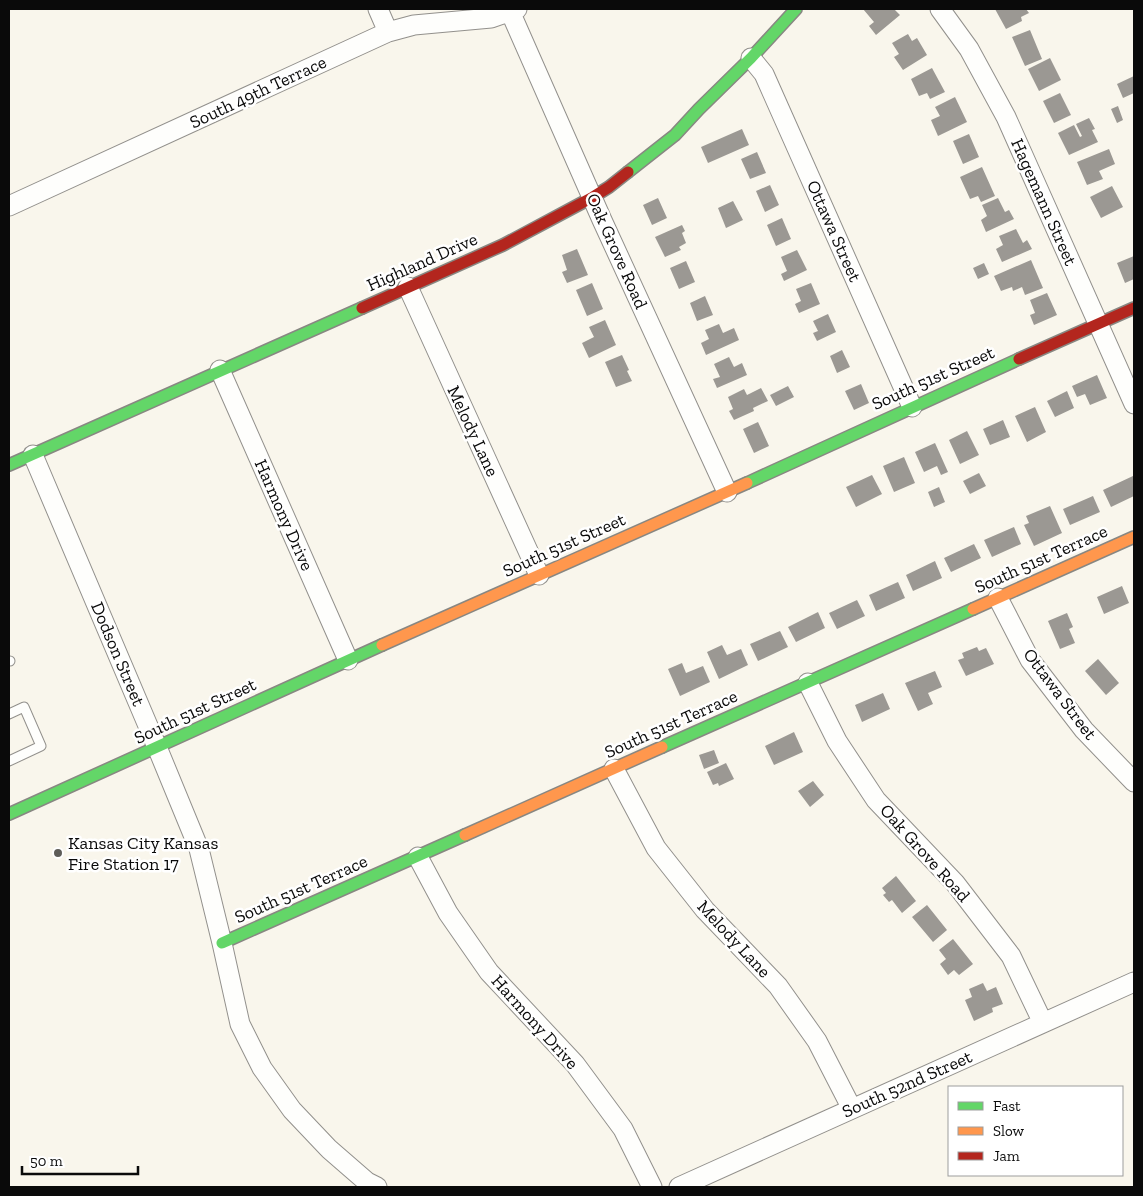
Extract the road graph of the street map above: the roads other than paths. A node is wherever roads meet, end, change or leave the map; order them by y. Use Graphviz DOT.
graph roads {
  1 [pos="378,9"];
  2 [pos="796,9"];
  3 [pos="940,9"];
  4 [pos="512,10"];
  5 [pos="388,32"];
  6 [pos="751,58"];
  7 [pos="593,197"];
  8 [pos="9,206"];
  9 [pos="408,287"];
  10 [pos="1134,308"];
  11 [pos="1099,324"];
  12 [pos="220,370"];
  13 [pos="1134,404"];
  14 [pos="912,407"];
  15 [pos="33,455"];
  16 [pos="9,465"];
  17 [pos="728,492"];
  18 [pos="1134,537"];
  19 [pos="539,575"];
  20 [pos="998,598"];
  21 [pos="348,660"];
  22 [pos="808,683"];
  23 [pos="9,714"];
  24 [pos="157,747"];
  25 [pos="9,761"];
  26 [pos="614,769"];
  27 [pos="1134,782"];
  28 [pos="9,814"];
  29 [pos="418,857"];
  30 [pos="222,944"];
  31 [pos="1134,982"];
  32 [pos="1044,1023"];
  33 [pos="852,1109"];
  34 [pos="377,1187"];
  35 [pos="652,1187"];
  36 [pos="679,1187"];
  1 -- 5 [label="street"];
  2 -- 6 [label="street, Highland Drive"];
  3 -- 11 [label="street, Hagemann Street"];
  4 -- 5 [label="street, South 49th Terrace"];
  4 -- 7 [label="street, Oak Grove Road"];
  5 -- 8 [label="street, South 49th Terrace"];
  6 -- 7 [label="street, Highland Drive"];
  6 -- 14 [label="street, Ottawa Street"];
  7 -- 9 [label="street, Highland Drive"];
  7 -- 17 [label="street, Oak Grove Road"];
  9 -- 12 [label="street, Highland Drive"];
  9 -- 19 [label="street, Melody Lane"];
  10 -- 11 [label="street, South 51st Street"];
  11 -- 13 [label="street, Hagemann Street"];
  11 -- 14 [label="street, South 51st Street"];
  12 -- 15 [label="street, Highland Drive"];
  12 -- 21 [label="street, Harmony Drive"];
  14 -- 17 [label="street, South 51st Street"];
  15 -- 16 [label="street, Highland Drive"];
  15 -- 24 [label="street, Dodson Street"];
  17 -- 19 [label="street, South 51st Street"];
  18 -- 20 [label="street, South 51st Terrace"];
  19 -- 21 [label="street, South 51st Street"];
  20 -- 22 [label="street, South 51st Terrace"];
  20 -- 27 [label="street, Ottawa Street"];
  21 -- 24 [label="street, South 51st Street"];
  22 -- 26 [label="street, South 51st Terrace"];
  22 -- 32 [label="street, Oak Grove Road"];
  23 -- 25 [label="lane"];
  24 -- 28 [label="street, South 51st Street"];
  24 -- 30 [label="street, Dodson Street"];
  26 -- 29 [label="street, South 51st Terrace"];
  26 -- 33 [label="street, Melody Lane"];
  29 -- 30 [label="street, South 51st Terrace"];
  29 -- 35 [label="street, Harmony Drive"];
  30 -- 34 [label="street, Dodson Street"];
  31 -- 32 [label="street, South 52nd Street"];
  32 -- 33 [label="street, South 52nd Street"];
  33 -- 36 [label="street, South 52nd Street"];
}
